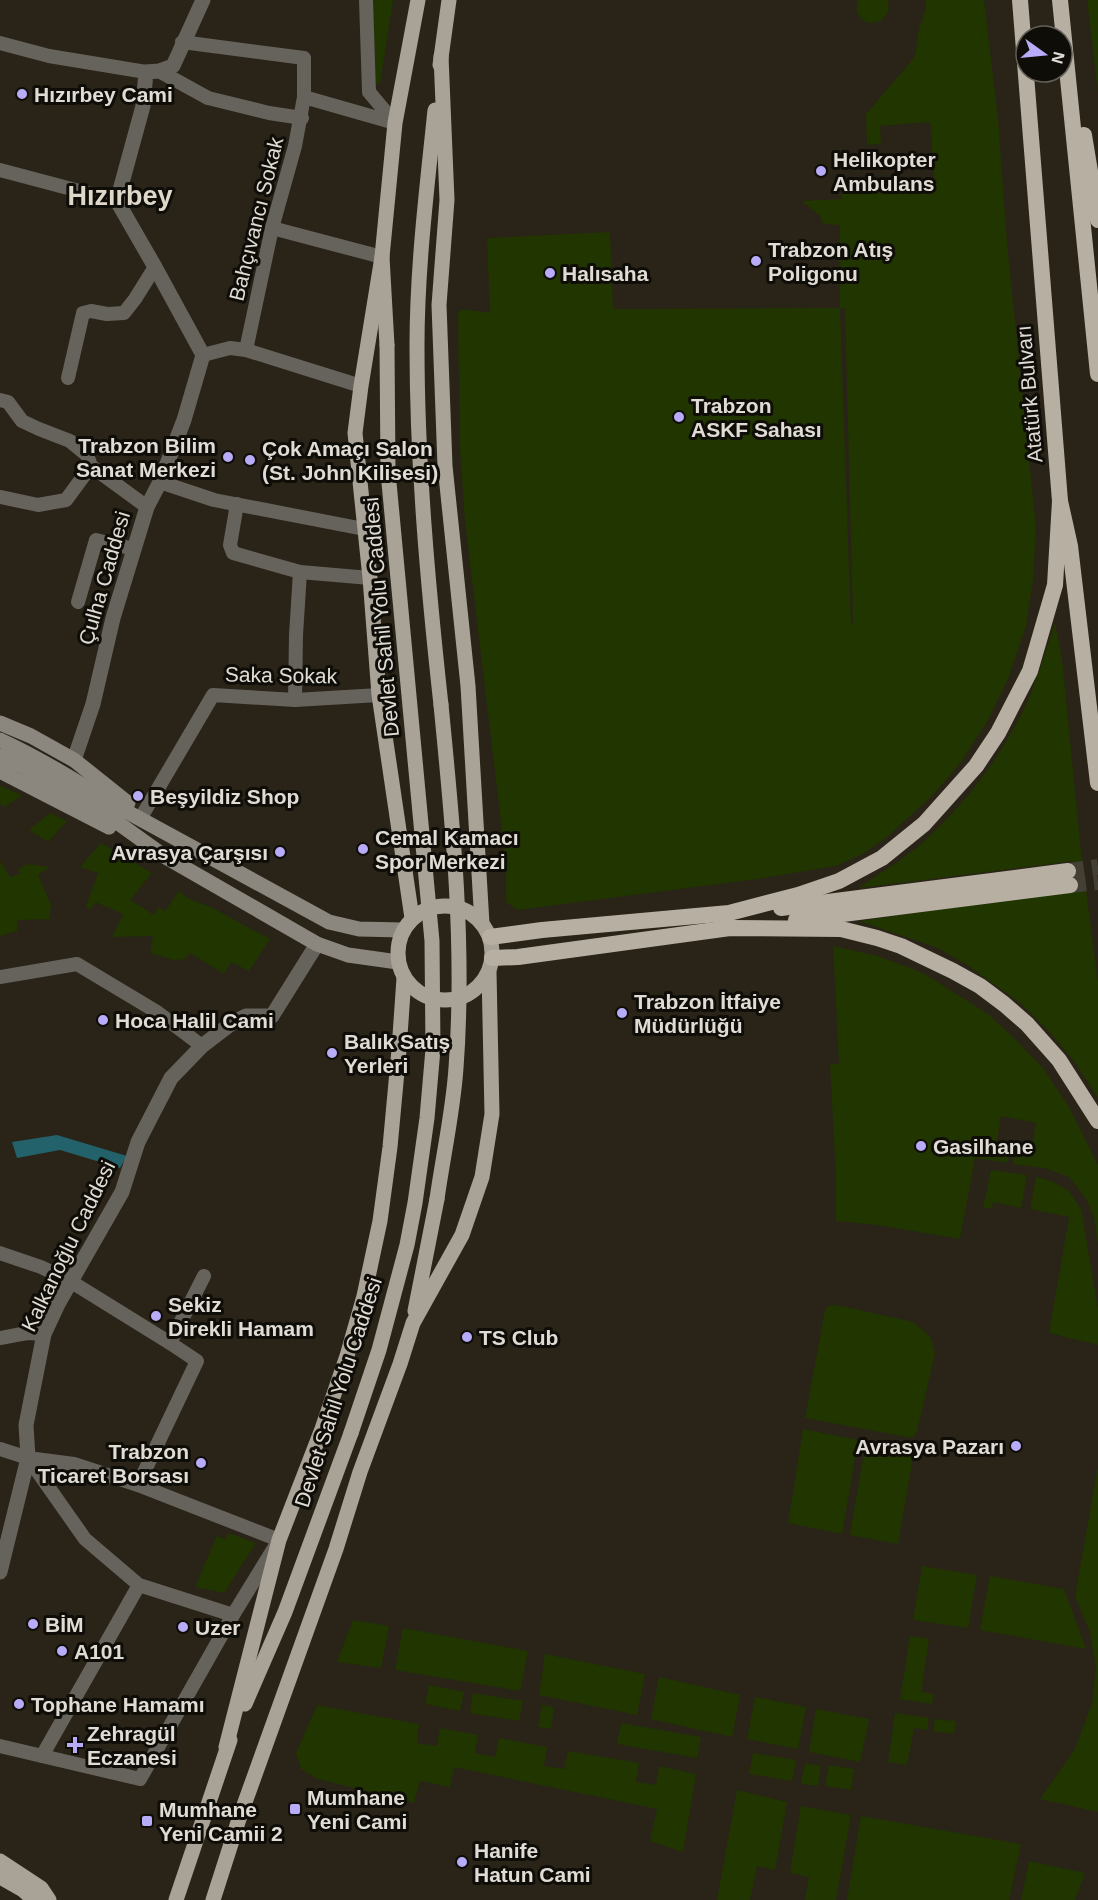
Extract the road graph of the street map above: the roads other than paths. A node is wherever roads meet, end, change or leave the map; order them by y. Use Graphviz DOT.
graph roads {
  1 [pos="203,0"];
  2 [pos="366,0"];
  3 [pos="418,0"];
  4 [pos="449,0"];
  5 [pos="1020,0"];
  6 [pos="1062,0"];
  7 [pos="182,42"];
  8 [pos="0,43"];
  9 [pos="441,56"];
  10 [pos="153,72"];
  11 [pos="304,97"];
  12 [pos="302,118"];
  13 [pos="395,123"];
  14 [pos="0,170"];
  15 [pos="117,201"];
  16 [pos="1098,220"];
  17 [pos="272,228"];
  18 [pos="382,257"];
  19 [pos="155,267"];
  20 [pos="246,350"];
  21 [pos="203,355"];
  22 [pos="1098,374"];
  23 [pos="68,378"];
  24 [pos="361,386"];
  25 [pos="0,400"];
  26 [pos="91,466"];
  27 [pos="160,482"];
  28 [pos="1,497"];
  29 [pos="1060,501"];
  30 [pos="237,504"];
  31 [pos="147,507"];
  32 [pos="364,529"];
  33 [pos="134,549"];
  34 [pos="300,572"];
  35 [pos="370,578"];
  36 [pos="78,602"];
  37 [pos="379,695"];
  38 [pos="295,700"];
  39 [pos="0,723"];
  40 [pos="0,740"];
  41 [pos="0,756"];
  42 [pos="74,760"];
  43 [pos="0,771"];
  44 [pos="1098,783"];
  45 [pos="143,814"];
  46 [pos="177,839"];
  47 [pos="164,856"];
  48 [pos="1069,878"];
  49 [pos="729,920"];
  50 [pos="407,924"];
  51 [pos="486,931"];
  52 [pos="317,944"];
  53 [pos="398,962"];
  54 [pos="490,965"];
  55 [pos="0,977"];
  56 [pos="404,978"];
  57 [pos="202,1046"];
  58 [pos="1098,1121"];
  59 [pos="0,1253"];
  60 [pos="204,1276"];
  61 [pos="70,1281"];
  62 [pos="413,1323"];
  63 [pos="44,1334"];
  64 [pos="0,1338"];
  65 [pos="170,1343"];
  66 [pos="0,1449"];
  67 [pos="28,1458"];
  68 [pos="138,1485"];
  69 [pos="279,1540"];
  70 [pos="0,1572"];
  71 [pos="140,1585"];
  72 [pos="233,1615"];
  73 [pos="0,1746"];
  74 [pos="226,1748"];
  75 [pos="42,1755"];
  76 [pos="0,1861"];
  77 [pos="0,1877"];
  78 [pos="34,1900"];
  79 [pos="49,1900"];
  80 [pos="176,1900"];
  81 [pos="213,1900"];
  1 -- 7 [label="street"];
  2 -- 13 [label="street"];
  3 -- 13 [label="main road, Devlet Sahil Yolu Caddesi"];
  4 -- 9 [label="main road"];
  5 -- 29 [label="highway, Atatürk Bulvarı"];
  6 -- 16 [label="highway"];
  6 -- 22 [label="highway"];
  7 -- 10 [label="street"];
  7 -- 11 [label="street, Bahçıvancı Sokak"];
  8 -- 10 [label="street"];
  9 -- 51 [label="main road"];
  9 -- 62 [label="main road, bridge"];
  10 -- 12 [label="street"];
  10 -- 15 [label="street"];
  11 -- 12 [label="street, Bahçıvancı Sokak"];
  11 -- 13 [label="street"];
  12 -- 17 [label="street, Bahçıvancı Sokak"];
  13 -- 18 [label="main road, Devlet Sahil Yolu Caddesi"];
  14 -- 15 [label="street"];
  15 -- 19 [label="street"];
  17 -- 18 [label="street"];
  17 -- 20 [label="street, Bahçıvancı Sokak"];
  18 -- 24 [label="main road"];
  18 -- 74 [label="main road, Devlet Sahil Yolu Caddesi, bridge"];
  19 -- 21 [label="street"];
  19 -- 23 [label="street"];
  20 -- 21 [label="street"];
  20 -- 24 [label="street"];
  21 -- 27 [label="street, Çulha Caddesi"];
  24 -- 32 [label="main road"];
  25 -- 26 [label="street"];
  26 -- 28 [label="street"];
  26 -- 31 [label="street"];
  27 -- 30 [label="street"];
  27 -- 31 [label="street, Çulha Caddesi"];
  29 -- 44 [label="highway, Atatürk Bulvarı"];
  29 -- 49 [label="highway"];
  30 -- 32 [label="street"];
  30 -- 34 [label="street"];
  31 -- 33 [label="street, Çulha Caddesi"];
  32 -- 35 [label="main road"];
  33 -- 36 [label="street"];
  33 -- 42 [label="street, Çulha Caddesi"];
  34 -- 35 [label="street"];
  34 -- 38 [label="street"];
  35 -- 37 [label="main road"];
  37 -- 38 [label="street, Saka Sokak"];
  37 -- 50 [label="main road"];
  38 -- 45 [label="street, Saka Sokak"];
  39 -- 42 [label="main road"];
  40 -- 46 [label="main road"];
  41 -- 47 [label="main road"];
  42 -- 45 [label="main road"];
  43 -- 47 [label="main road"];
  45 -- 46 [label="main road"];
  46 -- 50 [label="main road"];
  47 -- 52 [label="main road"];
  48 -- 49 [label="highway"];
  49 -- 51 [label="highway"];
  49 -- 54 [label="highway"];
  49 -- 58 [label="highway"];
  50 -- 51 [label="main road"];
  50 -- 53 [label="main road"];
  51 -- 54 [label="main road"];
  52 -- 53 [label="main road"];
  52 -- 57 [label="street, Kalkanoğlu Caddesi"];
  53 -- 56 [label="main road"];
  54 -- 56 [label="main road"];
  54 -- 62 [label="main road"];
  55 -- 57 [label="street"];
  56 -- 69 [label="main road, Devlet Sahil Yolu Caddesi"];
  57 -- 61 [label="street, Kalkanoğlu Caddesi"];
  59 -- 61 [label="street"];
  60 -- 65 [label="street"];
  61 -- 63 [label="street, Kalkanoğlu Caddesi"];
  61 -- 65 [label="street"];
  62 -- 81 [label="main road"];
  63 -- 64 [label="street"];
  63 -- 67 [label="street, Kalkanoğlu Caddesi"];
  65 -- 68 [label="street"];
  66 -- 67 [label="street"];
  67 -- 68 [label="street"];
  67 -- 70 [label="street, Kalkanoğlu Caddesi"];
  67 -- 71 [label="street"];
  68 -- 69 [label="street"];
  69 -- 72 [label="street"];
  69 -- 74 [label="main road, Devlet Sahil Yolu Caddesi"];
  71 -- 72 [label="street"];
  71 -- 75 [label="street"];
  72 -- 75 [label="street"];
  73 -- 75 [label="street"];
  74 -- 80 [label="main road, Devlet Sahil Yolu Caddesi"];
  76 -- 79 [label="main road"];
  77 -- 78 [label="main road"];
}
